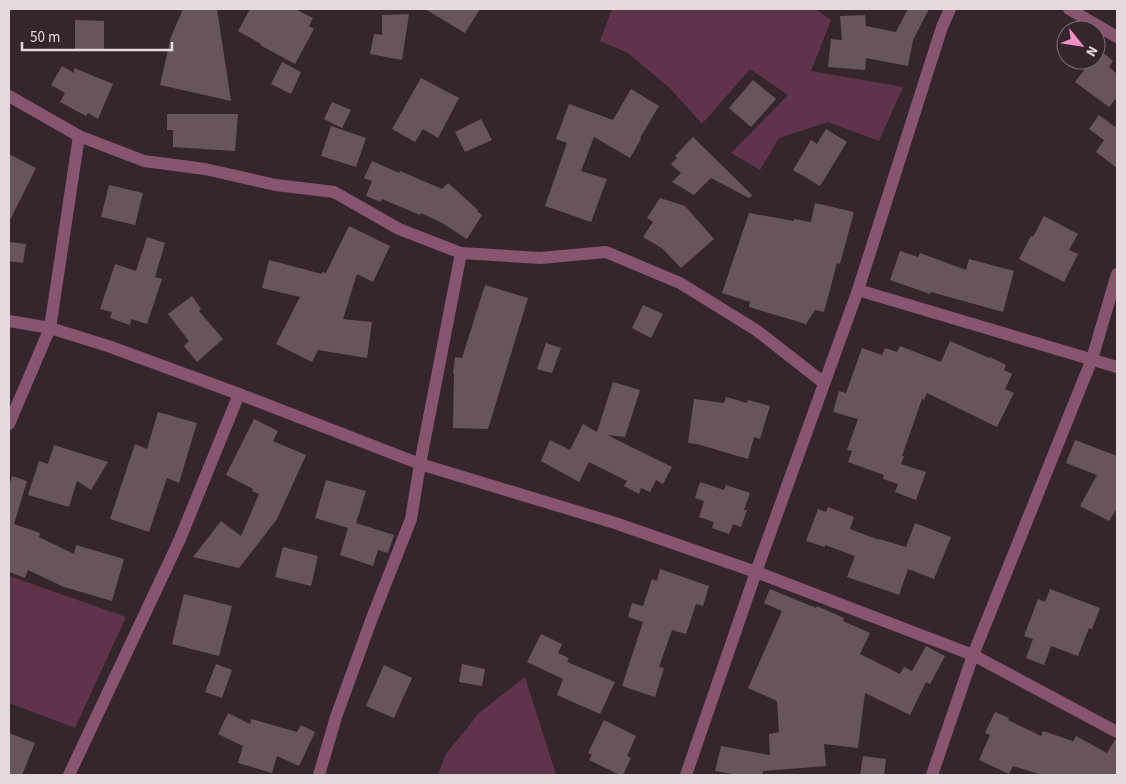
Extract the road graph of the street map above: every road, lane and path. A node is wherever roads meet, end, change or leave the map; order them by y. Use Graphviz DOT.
graph roads {
  1 [pos="950,9"];
  2 [pos="1069,9"];
  3 [pos="1117,37"];
  4 [pos="9,96"];
  5 [pos="79,136"];
  6 [pos="460,253"];
  7 [pos="1117,274"];
  8 [pos="858,290"];
  9 [pos="9,320"];
  10 [pos="50,328"];
  11 [pos="1092,359"];
  12 [pos="1117,366"];
  13 [pos="824,383"];
  14 [pos="239,394"];
  15 [pos="9,424"];
  16 [pos="420,464"];
  17 [pos="756,572"];
  18 [pos="973,655"];
  19 [pos="1117,732"];
  20 [pos="68,775"];
  21 [pos="320,775"];
  22 [pos="686,775"];
  23 [pos="932,775"];
  1 -- 8 [label="street"];
  2 -- 3 [label="street"];
  4 -- 5 [label="street"];
  5 -- 6 [label="street"];
  5 -- 10 [label="street"];
  6 -- 13 [label="street"];
  6 -- 16 [label="street"];
  7 -- 11 [label="street"];
  8 -- 11 [label="street"];
  8 -- 13 [label="street"];
  9 -- 10 [label="street"];
  10 -- 14 [label="street"];
  10 -- 15 [label="street"];
  11 -- 12 [label="street"];
  11 -- 18 [label="street"];
  13 -- 17 [label="street"];
  14 -- 16 [label="street"];
  14 -- 20 [label="street"];
  16 -- 17 [label="street"];
  16 -- 21 [label="street"];
  17 -- 18 [label="street"];
  17 -- 22 [label="street"];
  18 -- 19 [label="street"];
  18 -- 23 [label="street"];
}
